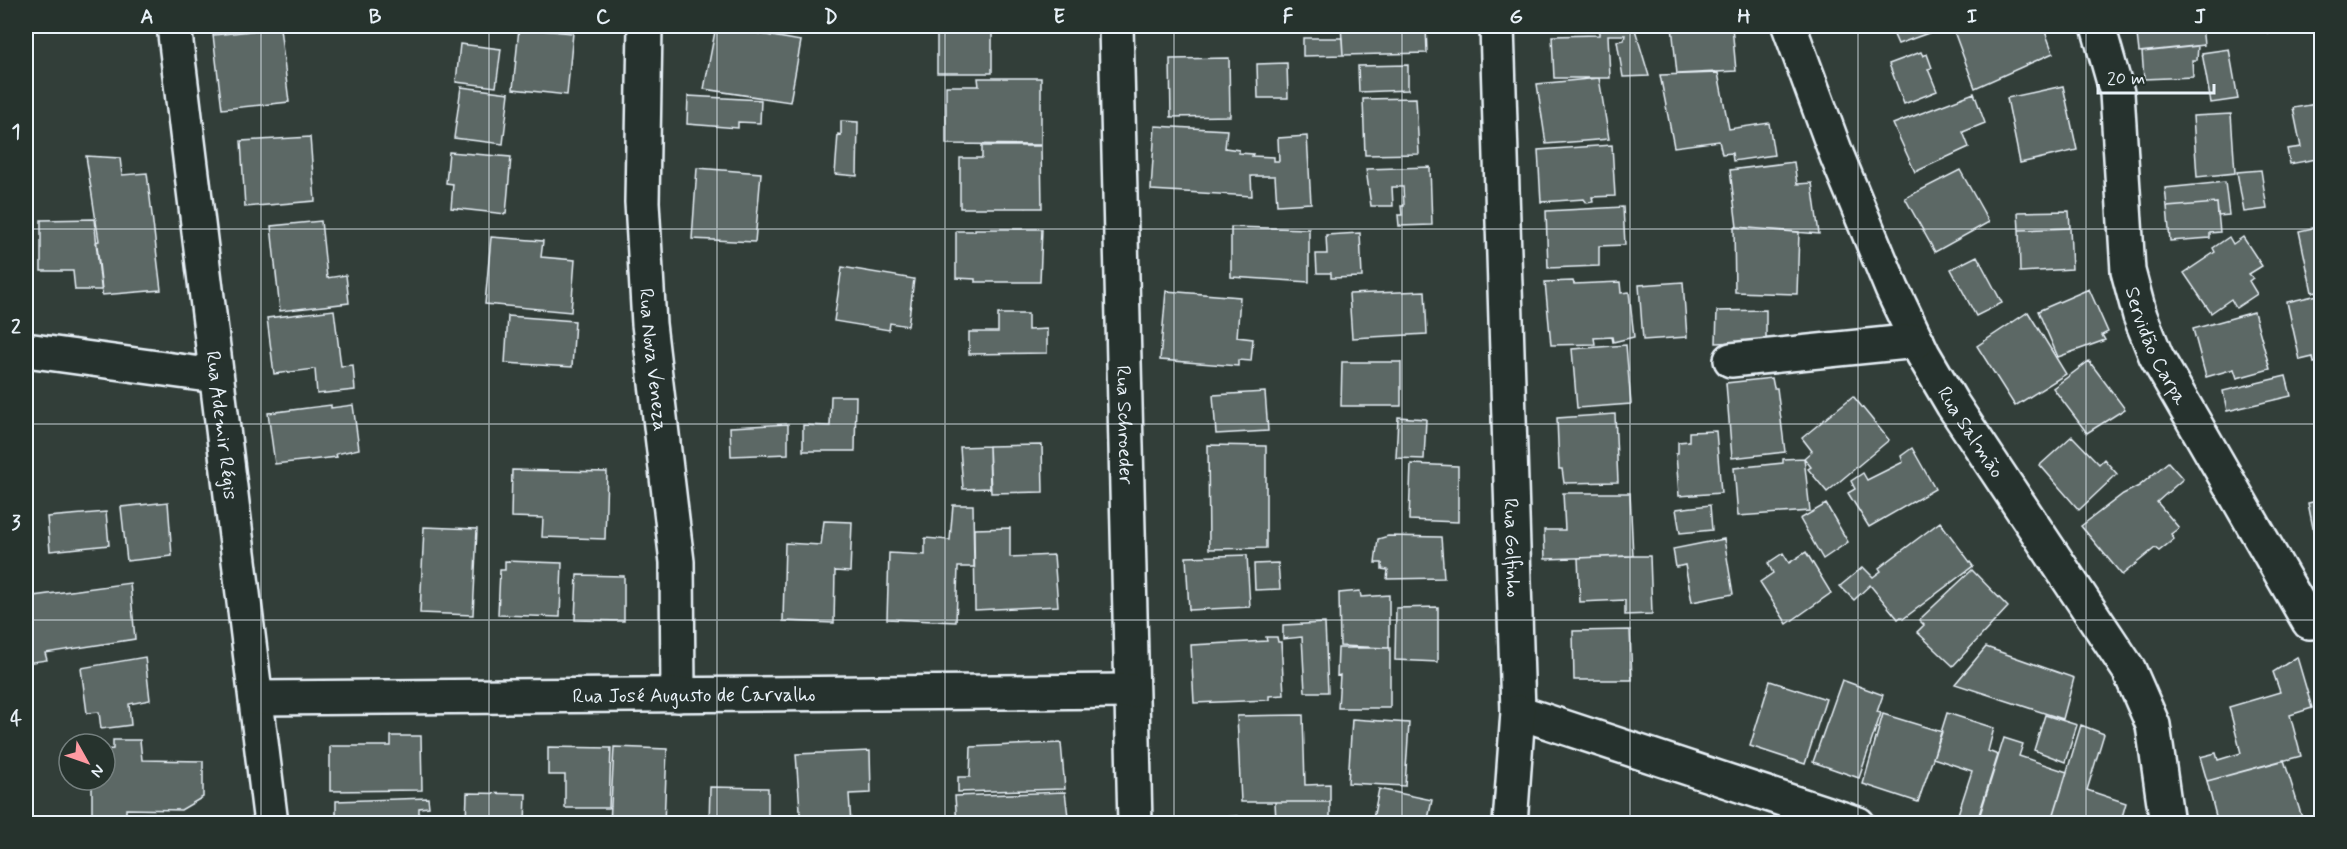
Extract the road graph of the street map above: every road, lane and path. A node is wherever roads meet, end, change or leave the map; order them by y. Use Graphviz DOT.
graph roads {
  1 [pos="174,26"];
  2 [pos="645,26"];
  3 [pos="1116,26"];
  4 [pos="1497,26"];
  5 [pos="1789,26"];
  6 [pos="2098,26"];
  7 [pos="1917,341"];
  8 [pos="26,350"];
  9 [pos="1731,360"];
  10 [pos="216,376"];
  11 [pos="2322,621"];
  12 [pos="1131,691"];
  13 [pos="678,694"];
  14 [pos="256,698"];
  15 [pos="1518,712"];
  16 [pos="271,824"];
  17 [pos="1135,824"];
  18 [pos="1510,824"];
  19 [pos="1858,824"];
  20 [pos="2167,824"];
  1 -- 10 [label="street, Rua Ademir Régis"];
  2 -- 13 [label="street, Rua Nova Veneza"];
  3 -- 12 [label="street, Rua Schroeder"];
  4 -- 15 [label="street, Rua Golfinho"];
  5 -- 7 [label="street, Rua Salmão"];
  6 -- 11 [label="street, Servidão Carpa"];
  7 -- 9 [label="street"];
  7 -- 20 [label="street, Rua Salmão"];
  8 -- 10 [label="street"];
  10 -- 14 [label="street, Rua Ademir Régis"];
  12 -- 13 [label="street, Rua José Augusto de Carvalho"];
  12 -- 17 [label="street, Rua Schroeder"];
  13 -- 14 [label="street, Rua José Augusto de Carvalho"];
  14 -- 16 [label="street, Rua Ademir Régis"];
  15 -- 18 [label="street, Rua Golfinho"];
  15 -- 19 [label="street"];
}
